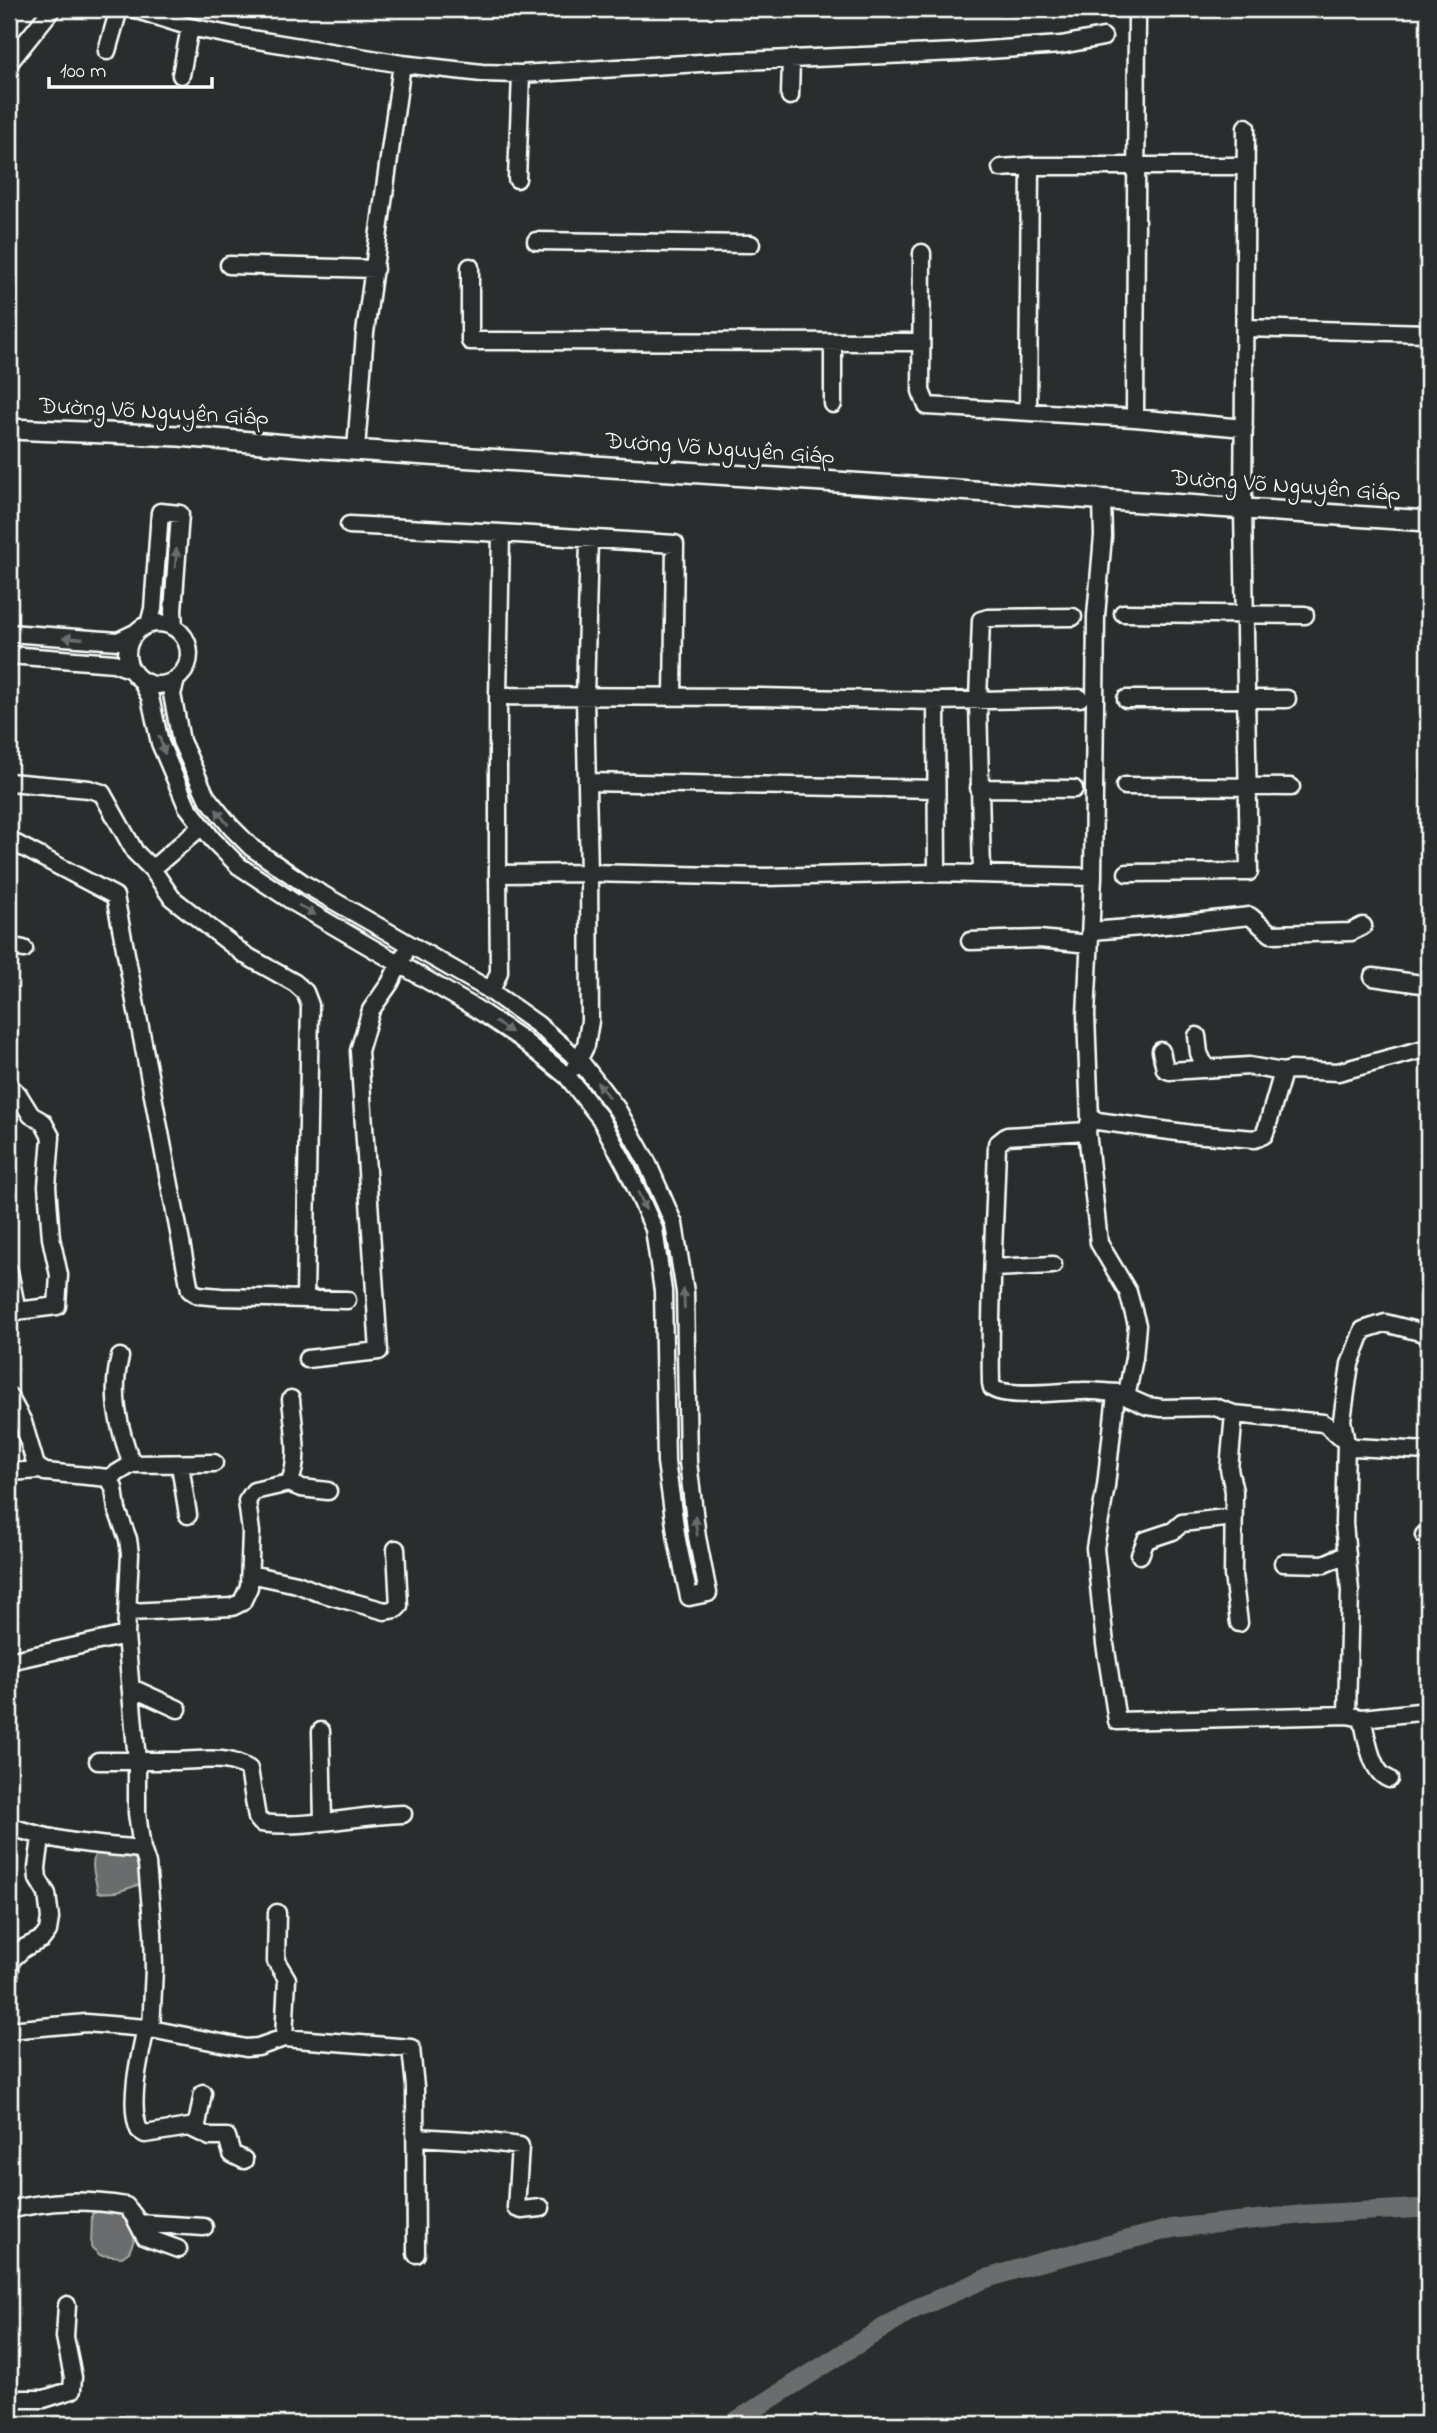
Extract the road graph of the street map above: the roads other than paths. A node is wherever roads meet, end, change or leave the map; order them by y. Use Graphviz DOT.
graph roads {
  1 [pos="52,9"];
  2 [pos="119,9"];
  3 [pos="134,9"];
  4 [pos="1137,9"];
  5 [pos="190,27"];
  6 [pos="1103,37"];
  7 [pos="107,51"];
  8 [pos="791,59"];
  9 [pos="9,63"];
  10 [pos="402,64"];
  11 [pos="522,74"];
  12 [pos="181,75"];
  13 [pos="790,96"];
  14 [pos="1246,127"];
  15 [pos="1030,166"];
  16 [pos="1136,166"];
  17 [pos="1246,166"];
  18 [pos="1001,168"];
  19 [pos="517,179"];
  20 [pos="536,240"];
  21 [pos="751,244"];
  22 [pos="922,253"];
  23 [pos="229,265"];
  24 [pos="470,267"];
  25 [pos="375,269"];
  26 [pos="1245,328"];
  27 [pos="1428,333"];
  28 [pos="833,342"];
  29 [pos="921,342"];
  30 [pos="833,404"];
  31 [pos="1028,412"];
  32 [pos="1135,418"];
  33 [pos="1244,428"];
  34 [pos="9,429"];
  35 [pos="356,449"];
  36 [pos="1102,500"];
  37 [pos="1243,509"];
  38 [pos="1428,521"];
  39 [pos="349,525"];
  40 [pos="501,533"];
  41 [pos="589,540"];
  42 [pos="1123,613"];
  43 [pos="1245,614"];
  44 [pos="1305,614"];
  45 [pos="1073,617"];
  46 [pos="174,626"];
  47 [pos="142,628"];
  48 [pos="9,633"];
  49 [pos="9,656"];
  50 [pos="136,675"];
  51 [pos="176,680"];
  52 [pos="498,696"];
  53 [pos="673,696"];
  54 [pos="585,698"];
  55 [pos="1080,698"];
  56 [pos="1126,699"];
  57 [pos="1247,699"];
  58 [pos="1287,699"];
  59 [pos="978,700"];
  60 [pos="936,701"];
  61 [pos="9,782"];
  62 [pos="588,782"];
  63 [pos="1125,786"];
  64 [pos="1248,787"];
  65 [pos="1291,787"];
  66 [pos="979,788"];
  67 [pos="936,789"];
  68 [pos="1074,789"];
  69 [pos="202,826"];
  70 [pos="243,839"];
  71 [pos="9,840"];
  72 [pos="226,854"];
  73 [pos="152,869"];
  74 [pos="589,873"];
  75 [pos="937,873"];
  76 [pos="1127,873"];
  77 [pos="498,874"];
  78 [pos="982,874"];
  79 [pos="1093,877"];
  80 [pos="1363,926"];
  81 [pos="1090,937"];
  82 [pos="970,941"];
  83 [pos="410,944"];
  84 [pos="400,964"];
  85 [pos="1373,977"];
  86 [pos="1428,985"];
  87 [pos="491,992"];
  88 [pos="1197,1036"];
  89 [pos="1428,1048"];
  90 [pos="1161,1051"];
  91 [pos="580,1061"];
  92 [pos="1206,1069"];
  93 [pos="1283,1072"];
  94 [pos="566,1076"];
  95 [pos="9,1086"];
  96 [pos="1088,1126"];
  97 [pos="1053,1265"];
  98 [pos="994,1268"];
  99 [pos="9,1271"];
  100 [pos="305,1298"];
  101 [pos="347,1300"];
  102 [pos="13,1315"];
  103 [pos="1428,1334"];
  104 [pos="120,1357"];
  105 [pos="307,1359"];
  106 [pos="1121,1393"];
  107 [pos="9,1396"];
  108 [pos="291,1399"];
  109 [pos="1234,1414"];
  110 [pos="1346,1443"];
  111 [pos="1428,1451"];
  112 [pos="214,1463"];
  113 [pos="132,1464"];
  114 [pos="180,1465"];
  115 [pos="41,1470"];
  116 [pos="9,1472"];
  117 [pos="109,1478"];
  118 [pos="289,1483"];
  119 [pos="328,1491"];
  120 [pos="188,1515"];
  121 [pos="1233,1517"];
  122 [pos="396,1549"];
  123 [pos="1347,1554"];
  124 [pos="1140,1555"];
  125 [pos="1283,1563"];
  126 [pos="250,1574"];
  127 [pos="128,1612"];
  128 [pos="1240,1623"];
  129 [pos="126,1635"];
  130 [pos="9,1661"];
  131 [pos="132,1688"];
  132 [pos="178,1709"];
  133 [pos="1428,1711"];
  134 [pos="1354,1716"];
  135 [pos="321,1731"];
  136 [pos="98,1761"];
  137 [pos="137,1761"];
  138 [pos="1389,1779"];
  139 [pos="403,1814"];
  140 [pos="323,1822"];
  141 [pos="9,1826"];
  142 [pos="41,1838"];
  143 [pos="142,1849"];
  144 [pos="276,1913"];
  145 [pos="9,1976"];
  146 [pos="149,2029"];
  147 [pos="9,2030"];
  148 [pos="284,2038"];
  149 [pos="203,2093"];
  150 [pos="196,2130"];
  151 [pos="416,2137"];
  152 [pos="244,2160"];
  153 [pos="541,2208"];
  154 [pos="9,2210"];
  155 [pos="138,2223"];
  156 [pos="204,2227"];
  157 [pos="178,2249"];
  158 [pos="416,2254"];
  159 [pos="66,2305"];
  160 [pos="9,2399"];
  1 -- 9 [label="street"];
  2 -- 7 [label="street"];
  3 -- 5 [label="street"];
  4 -- 16 [label="street"];
  5 -- 10 [label="street"];
  5 -- 12 [label="street"];
  6 -- 8 [label="street"];
  8 -- 11 [label="street"];
  8 -- 13 [label="street"];
  10 -- 11 [label="street"];
  10 -- 25 [label="street"];
  11 -- 19 [label="street"];
  14 -- 17 [label="street"];
  15 -- 16 [label="street"];
  15 -- 18 [label="street"];
  15 -- 31 [label="street"];
  16 -- 17 [label="street"];
  16 -- 32 [label="street"];
  17 -- 26 [label="street"];
  20 -- 21 [label="street"];
  22 -- 29 [label="street"];
  23 -- 25 [label="street"];
  24 -- 28 [label="street"];
  25 -- 35 [label="street"];
  26 -- 27 [label="street"];
  26 -- 33 [label="street"];
  28 -- 29 [label="street"];
  28 -- 30 [label="street"];
  29 -- 31 [label="street"];
  31 -- 32 [label="street"];
  32 -- 33 [label="street"];
  33 -- 37 [label="street"];
  34 -- 35 [label="main road, Đường Võ Nguyên Giáp"];
  35 -- 36 [label="main road, Đường Võ Nguyên Giáp"];
  36 -- 37 [label="main road, Đường Võ Nguyên Giáp"];
  36 -- 79 [label="street"];
  37 -- 38 [label="main road, Đường Võ Nguyên Giáp"];
  37 -- 43 [label="street"];
  39 -- 40 [label="street"];
  40 -- 41 [label="street"];
  40 -- 52 [label="street"];
  41 -- 53 [label="street"];
  41 -- 54 [label="street"];
  42 -- 43 [label="street"];
  43 -- 44 [label="street"];
  43 -- 57 [label="street"];
  45 -- 59 [label="street"];
  46 -- 47 [label="street"];
  46 -- 47 [label="street, one-way"];
  46 -- 51 [label="street"];
  47 -- 48 [label="street, one-way"];
  47 -- 50 [label="street"];
  49 -- 50 [label="street"];
  50 -- 51 [label="street"];
  50 -- 69 [label="street, one-way"];
  70 -- 51 [label="street, one-way"];
  52 -- 54 [label="street"];
  52 -- 77 [label="street"];
  53 -- 54 [label="street"];
  53 -- 60 [label="street"];
  54 -- 62 [label="street"];
  55 -- 59 [label="street"];
  56 -- 57 [label="street"];
  57 -- 58 [label="street"];
  57 -- 64 [label="street"];
  59 -- 60 [label="street"];
  59 -- 66 [label="street"];
  60 -- 67 [label="street"];
  61 -- 73 [label="street"];
  62 -- 67 [label="street"];
  62 -- 74 [label="street"];
  63 -- 64 [label="street"];
  64 -- 65 [label="street"];
  64 -- 76 [label="street"];
  66 -- 68 [label="street"];
  66 -- 78 [label="street"];
  67 -- 75 [label="street"];
  69 -- 72 [label="street"];
  69 -- 73 [label="street"];
  70 -- 72 [label="street"];
  70 -- 83 [label="street"];
  71 -- 100 [label="street"];
  72 -- 84 [label="street, one-way"];
  73 -- 100 [label="street"];
  74 -- 75 [label="street"];
  74 -- 77 [label="street"];
  74 -- 91 [label="street"];
  75 -- 78 [label="street"];
  77 -- 87 [label="street"];
  78 -- 79 [label="street"];
  79 -- 81 [label="street"];
  80 -- 81 [label="street"];
  81 -- 82 [label="street"];
  81 -- 96 [label="street"];
  83 -- 84 [label="street"];
  83 -- 87 [label="street"];
  84 -- 94 [label="street, one-way"];
  84 -- 105 [label="street"];
  85 -- 86 [label="street"];
  87 -- 91 [label="street"];
  88 -- 92 [label="street"];
  89 -- 93 [label="street"];
  90 -- 92 [label="street"];
  91 -- 94 [label="street"];
  94 -- 91 [label="street, one-way"];
  92 -- 93 [label="street"];
  93 -- 96 [label="street"];
  95 -- 102 [label="street"];
  96 -- 98 [label="street"];
  96 -- 106 [label="street"];
  97 -- 98 [label="street"];
  98 -- 106 [label="street"];
  99 -- 102 [label="street"];
  100 -- 101 [label="street"];
  103 -- 110 [label="street"];
  104 -- 113 [label="street"];
  106 -- 109 [label="street"];
  106 -- 134 [label="street"];
  107 -- 115 [label="street"];
  108 -- 118 [label="street"];
  109 -- 110 [label="street"];
  109 -- 121 [label="street"];
  110 -- 111 [label="street"];
  110 -- 123 [label="street"];
  112 -- 114 [label="street"];
  113 -- 114 [label="street"];
  113 -- 117 [label="street"];
  114 -- 120 [label="street"];
  115 -- 116 [label="street"];
  115 -- 117 [label="street"];
  117 -- 127 [label="street"];
  118 -- 119 [label="street"];
  118 -- 126 [label="street"];
  121 -- 124 [label="street"];
  121 -- 128 [label="street"];
  122 -- 126 [label="street"];
  123 -- 125 [label="street"];
  123 -- 134 [label="street"];
  126 -- 127 [label="street"];
  127 -- 129 [label="street"];
  129 -- 130 [label="street"];
  129 -- 131 [label="street"];
  131 -- 132 [label="street"];
  131 -- 137 [label="street"];
  133 -- 134 [label="street"];
  134 -- 138 [label="street"];
  135 -- 140 [label="street"];
  136 -- 137 [label="street"];
  137 -- 140 [label="street"];
  137 -- 143 [label="street"];
  139 -- 140 [label="street"];
  141 -- 142 [label="street"];
  142 -- 143 [label="street"];
  142 -- 145 [label="street"];
  143 -- 146 [label="street"];
  144 -- 148 [label="street"];
  146 -- 147 [label="street"];
  146 -- 148 [label="street"];
  146 -- 150 [label="street"];
  148 -- 151 [label="street"];
  149 -- 150 [label="street"];
  150 -- 152 [label="street"];
  151 -- 153 [label="street"];
  151 -- 158 [label="street"];
  154 -- 155 [label="street"];
  155 -- 156 [label="street"];
  155 -- 157 [label="street"];
  159 -- 160 [label="street"];
}
